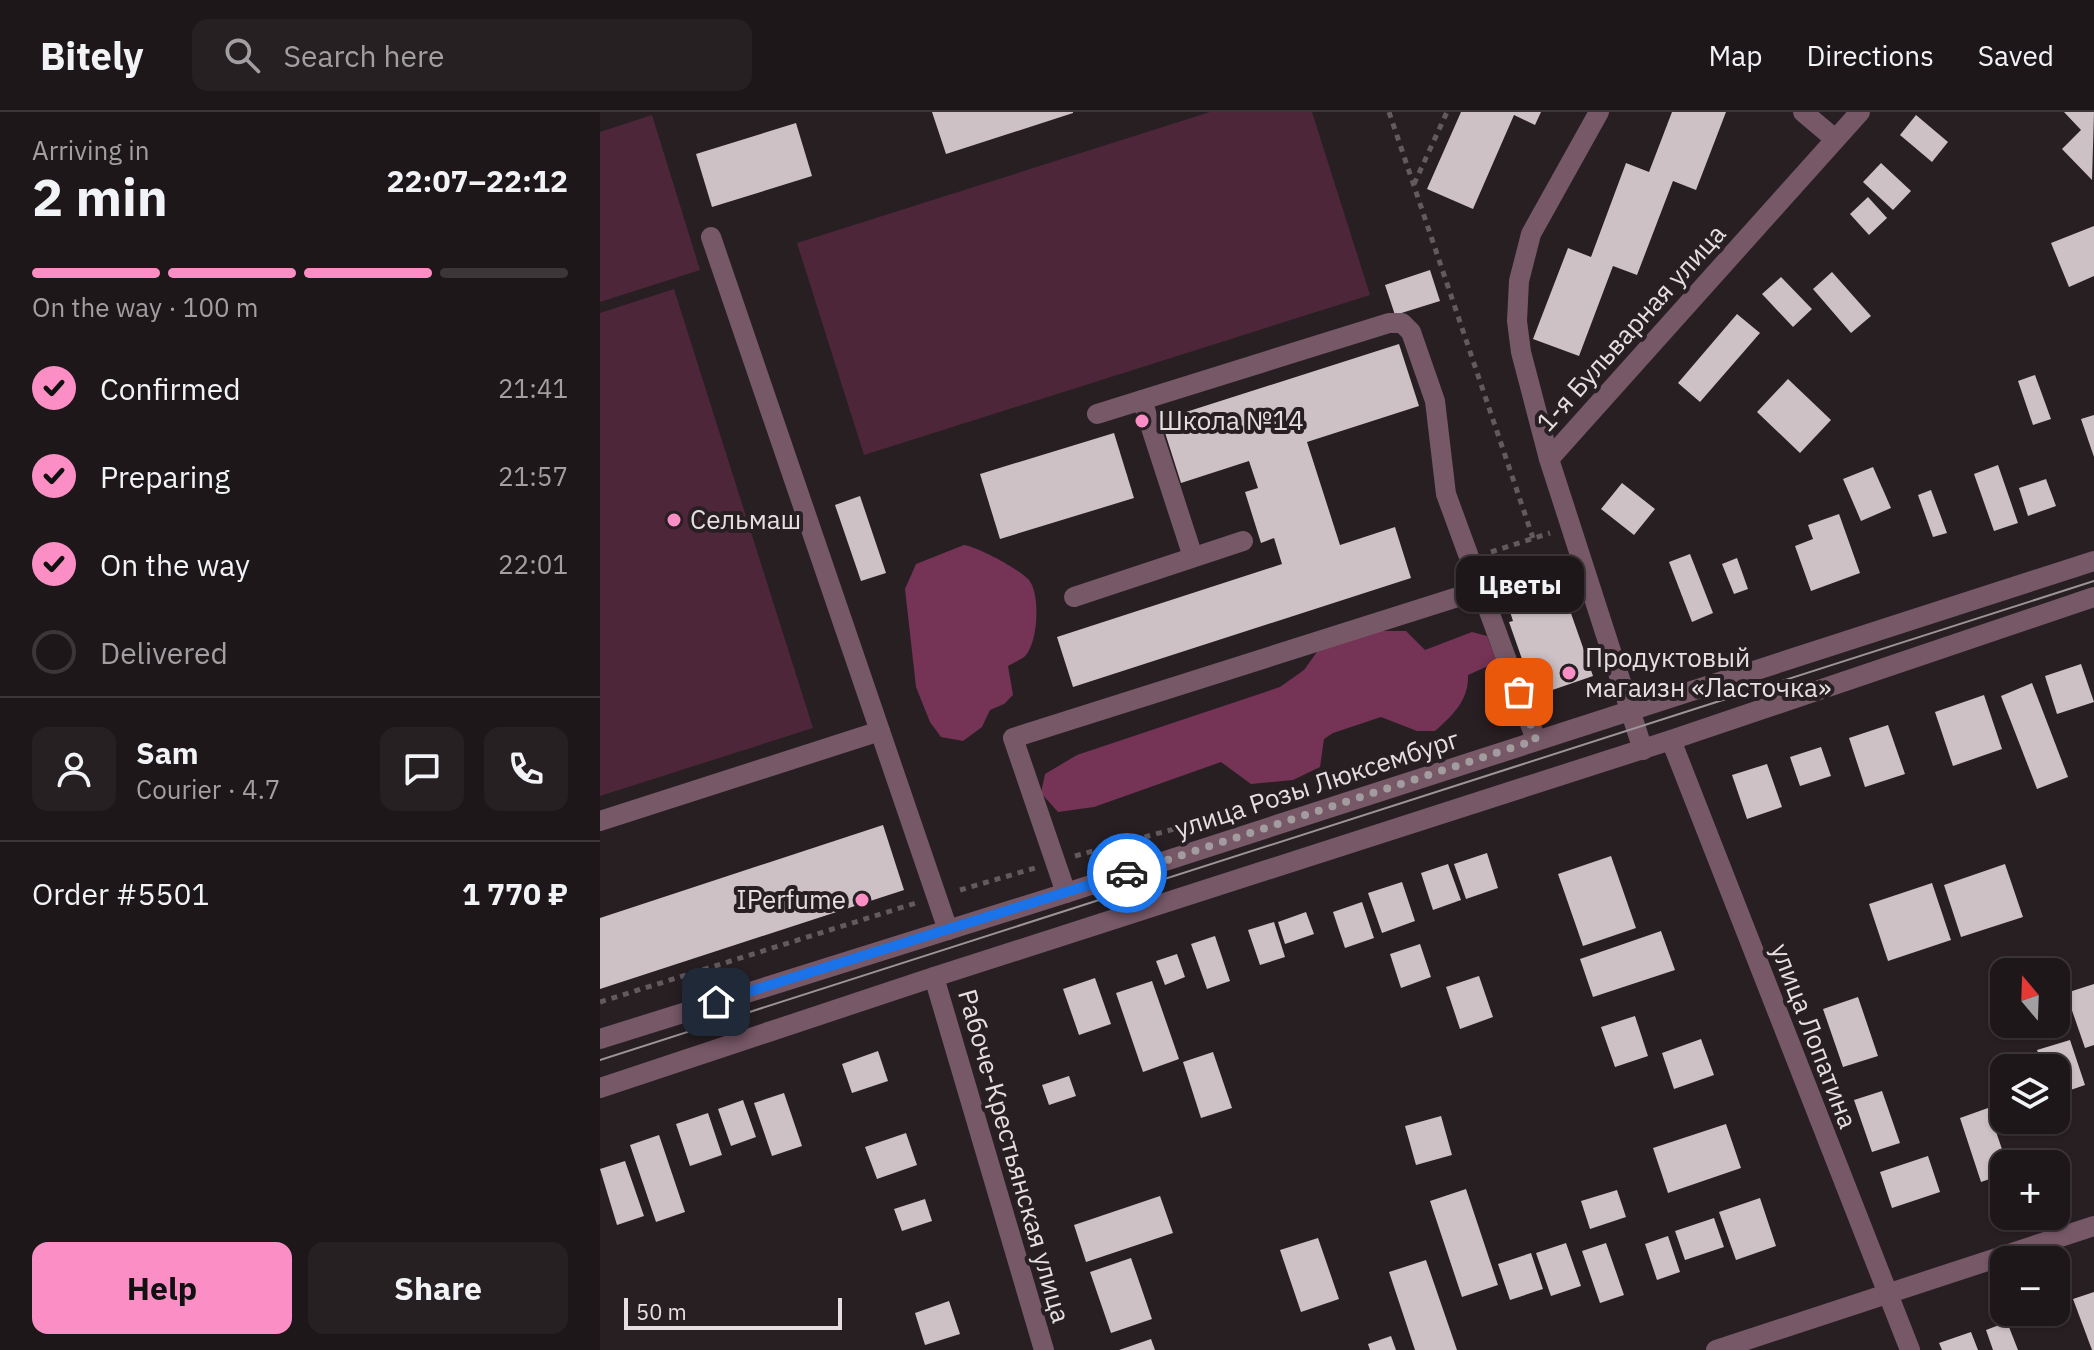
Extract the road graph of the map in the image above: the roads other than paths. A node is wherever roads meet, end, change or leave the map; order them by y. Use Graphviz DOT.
graph roads {
  1 [pos="1599,112"];
  2 [pos="1803,112"];
  3 [pos="1860,112"];
  4 [pos="1835,139"];
  5 [pos="711,237"];
  6 [pos="1142,400"];
  7 [pos="1097,414"];
  8 [pos="1549,459"];
  9 [pos="1243,541"];
  10 [pos="1193,557"];
  11 [pos="2094,561"];
  12 [pos="1483,589"];
  13 [pos="1074,597"];
  14 [pos="2094,597"];
  15 [pos="1630,710"];
  16 [pos="880,731"];
  17 [pos="1536,740"];
  18 [pos="1671,740"];
  19 [pos="1643,750"];
  20 [pos="600,821"];
  21 [pos="1066,893"];
  22 [pos="948,930"];
  23 [pos="934,977"];
  24 [pos="600,1039"];
  25 [pos="600,1088"];
  26 [pos="2094,1226"];
  27 [pos="1888,1294"];
  28 [pos="1044,1350"];
  29 [pos="1716,1350"];
  30 [pos="1910,1350"];
  1 -- 8 [label="street"];
  2 -- 4 [label="street"];
  3 -- 4 [label="street, 1-я Бульварная улица"];
  4 -- 8 [label="street, 1-я Бульварная улица"];
  5 -- 16 [label="street"];
  6 -- 7 [label="street"];
  6 -- 10 [label="street"];
  6 -- 12 [label="street"];
  8 -- 15 [label="street, 1-я Бульварная улица"];
  9 -- 10 [label="street"];
  10 -- 13 [label="street"];
  11 -- 15 [label="street, улица Розы Люксембург"];
  12 -- 17 [label="street"];
  12 -- 21 [label="street"];
  14 -- 18 [label="street"];
  15 -- 17 [label="street, улица Розы Люксембург"];
  15 -- 19 [label="street, 1-я Бульварная улица"];
  16 -- 20 [label="street"];
  16 -- 22 [label="street"];
  17 -- 21 [label="street, улица Розы Люксембург"];
  18 -- 19 [label="street"];
  18 -- 27 [label="street, улица Лопатина"];
  19 -- 23 [label="street"];
  21 -- 22 [label="street, улица Розы Люксембург"];
  22 -- 24 [label="street, улица Розы Люксембург"];
  23 -- 25 [label="street"];
  23 -- 28 [label="street, Рабоче-Крестьянская улица"];
  26 -- 27 [label="street"];
  27 -- 29 [label="street"];
  27 -- 30 [label="street, улица Лопатина"];
}
